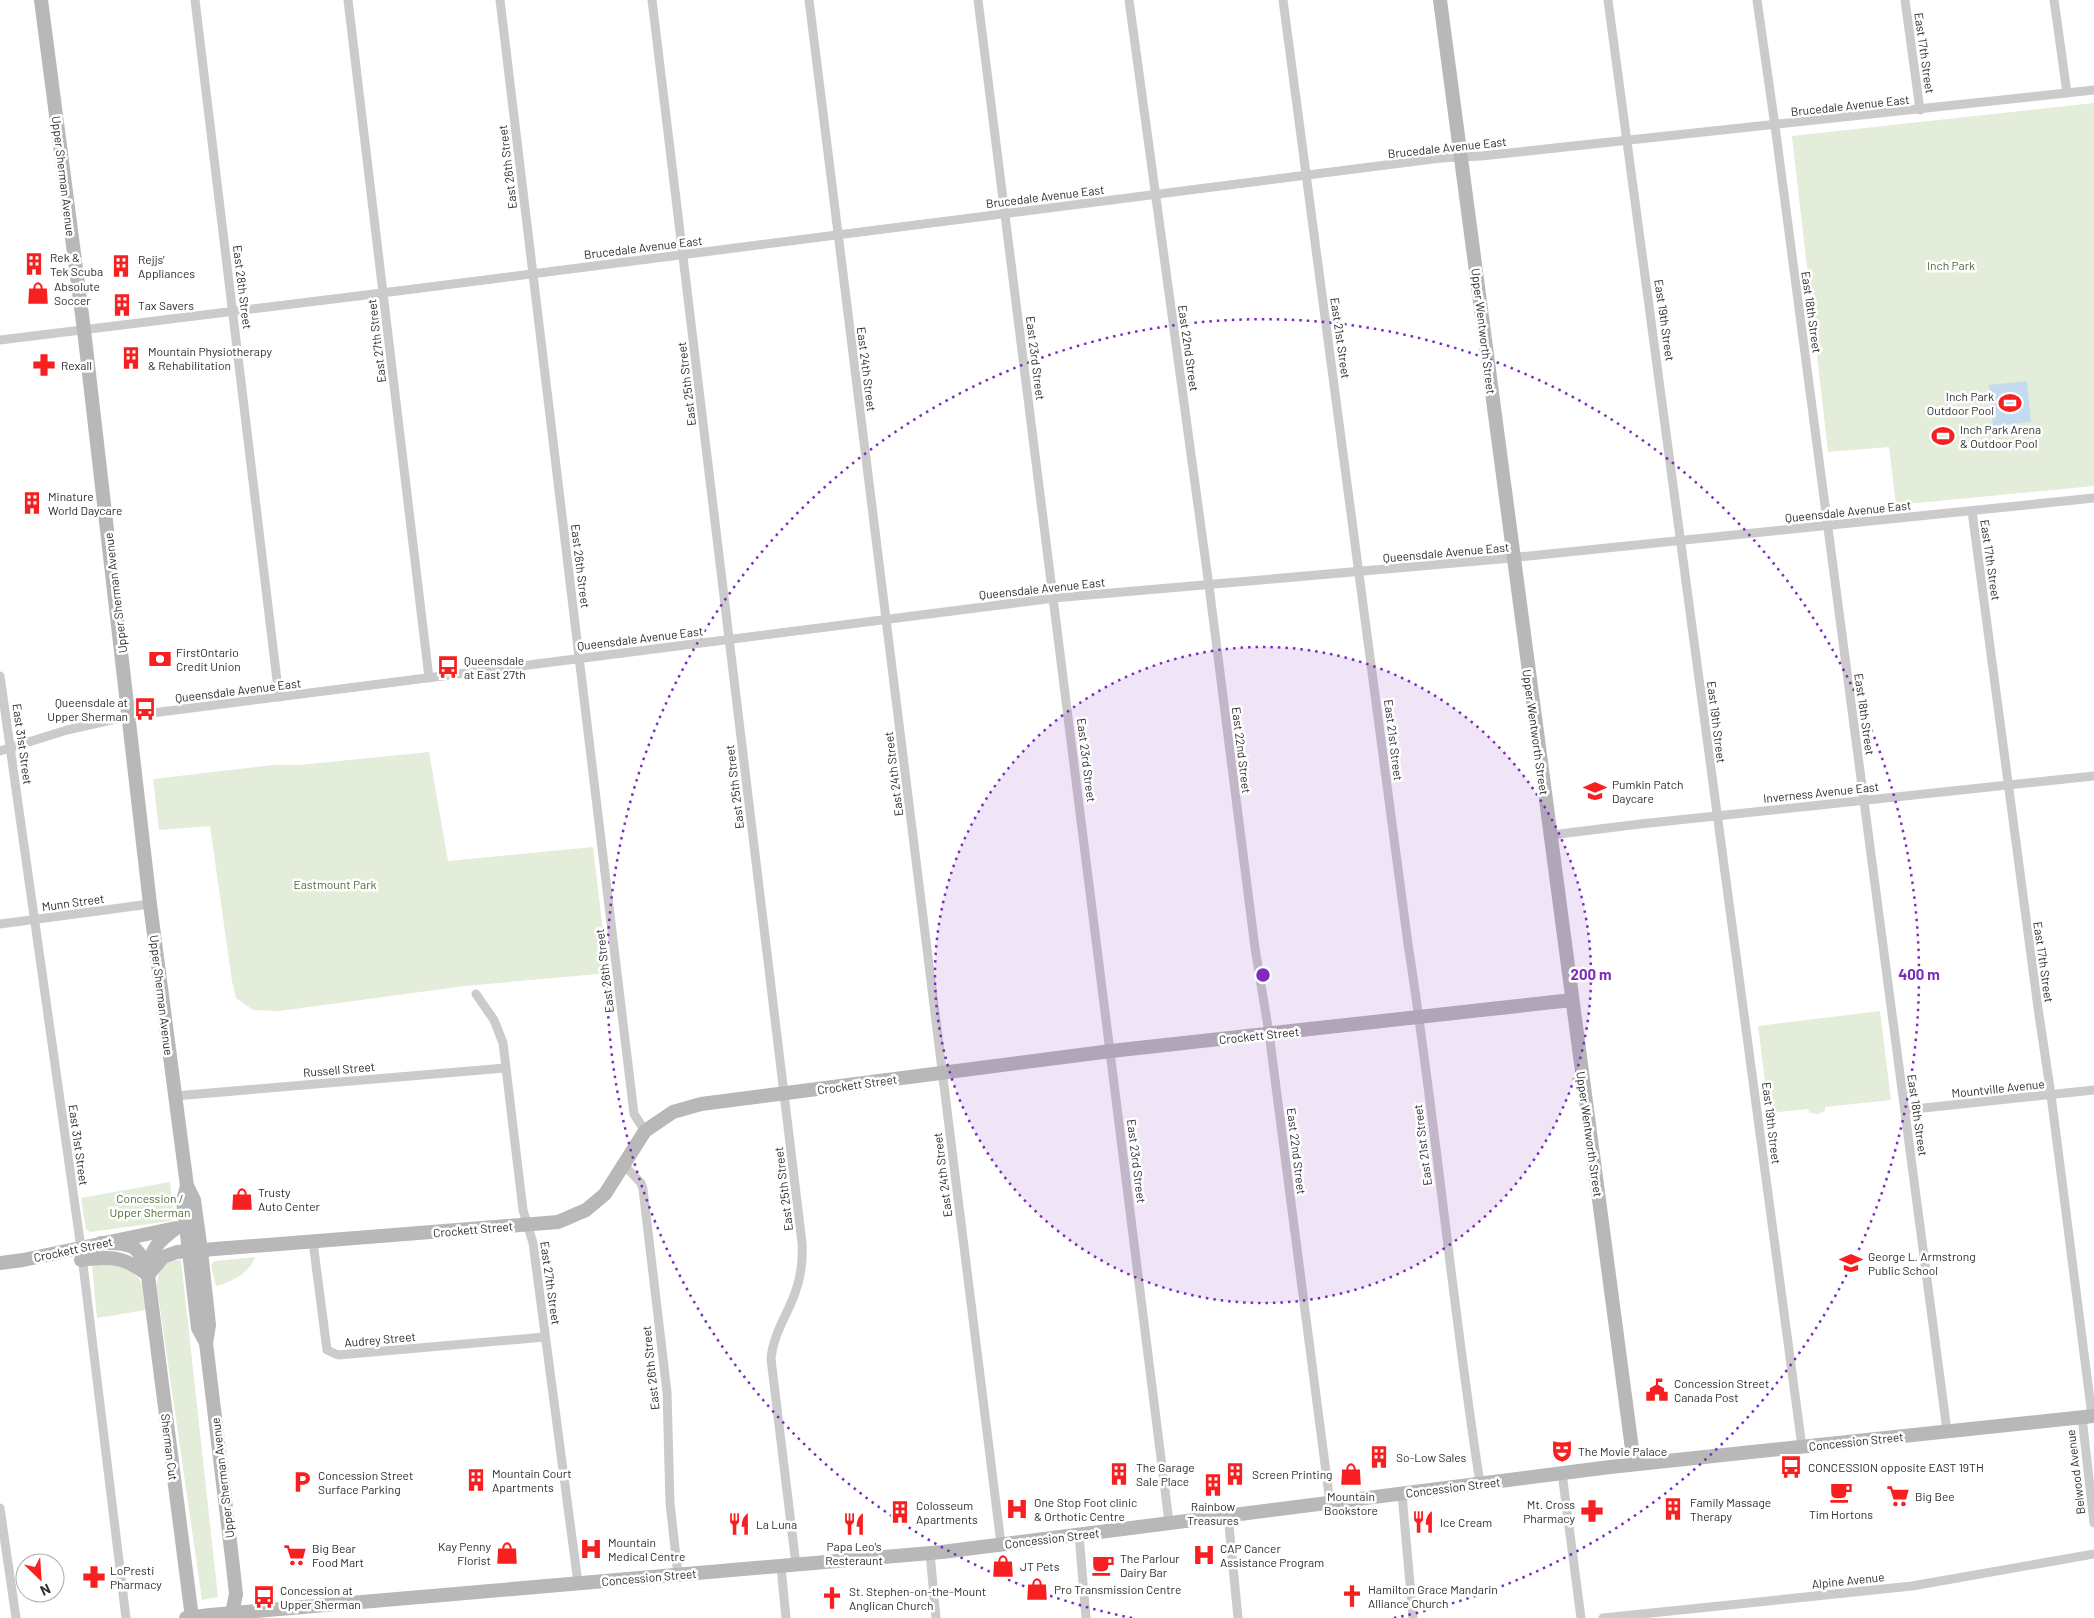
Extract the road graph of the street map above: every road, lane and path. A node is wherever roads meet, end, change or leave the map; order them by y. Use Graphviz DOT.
graph roads {
  1 [pos="41,0"];
  2 [pos="195,0"];
  3 [pos="348,0"];
  4 [pos="500,0"];
  5 [pos="652,0"];
  6 [pos="809,0"];
  7 [pos="978,0"];
  8 [pos="1130,0"];
  9 [pos="1283,0"];
  10 [pos="1440,0"];
  11 [pos="1608,0"];
  12 [pos="1756,0"];
  13 [pos="1905,0"];
  14 [pos="2054,0"];
  15 [pos="2094,90"];
  16 [pos="2067,93"];
  17 [pos="1920,110"];
  18 [pos="1775,126"];
  19 [pos="1628,140"];
  20 [pos="1461,157"];
  21 [pos="1306,174"];
  22 [pos="1155,194"];
  23 [pos="1004,214"];
  24 [pos="838,234"];
  25 [pos="683,254"];
  26 [pos="532,273"];
  27 [pos="383,293"];
  28 [pos="233,312"];
  29 [pos="84,330"];
  30 [pos="0,340"];
  31 [pos="2094,498"];
  32 [pos="1972,511"];
  33 [pos="1828,525"];
  34 [pos="1681,541"];
  35 [pos="1514,558"];
  36 [pos="1360,572"];
  37 [pos="1209,586"];
  38 [pos="1054,598"];
  39 [pos="886,619"];
  40 [pos="729,640"];
  41 [pos="579,659"];
  42 [pos="0,676"];
  43 [pos="429,678"];
  44 [pos="279,697"];
  45 [pos="129,716"];
  46 [pos="11,748"];
  47 [pos="0,751"];
  48 [pos="2094,776"];
  49 [pos="2008,786"];
  50 [pos="1865,801"];
  51 [pos="1717,815"];
  52 [pos="1551,835"];
  53 [pos="150,904"];
  54 [pos="35,920"];
  55 [pos="0,924"];
  56 [pos="476,994"];
  57 [pos="1572,1000"];
  58 [pos="1419,1018"];
  59 [pos="1269,1033"];
  60 [pos="1111,1051"];
  61 [pos="505,1068"];
  62 [pos="943,1072"];
  63 [pos="2094,1090"];
  64 [pos="784,1094"];
  65 [pos="2051,1095"];
  66 [pos="175,1096"];
  67 [pos="1905,1110"];
  68 [pos="645,1131"];
  69 [pos="624,1165"];
  70 [pos="187,1186"];
  71 [pos="183,1201"];
  72 [pos="528,1225"];
  73 [pos="176,1228"];
  74 [pos="313,1242"];
  75 [pos="101,1243"];
  76 [pos="195,1251"];
  77 [pos="81,1254"];
  78 [pos="0,1263"];
  79 [pos="148,1275"];
  80 [pos="546,1336"];
  81 [pos="2089,1417"];
  82 [pos="1947,1431"];
  83 [pos="1802,1447"];
  84 [pos="1634,1464"];
  85 [pos="1562,1473"];
  86 [pos="1480,1483"];
  87 [pos="1402,1494"];
  88 [pos="1330,1502"];
  89 [pos="0,1508"];
  90 [pos="1228,1515"];
  91 [pos="1169,1522"];
  92 [pos="2094,1523"];
  93 [pos="1079,1534"];
  94 [pos="1002,1544"];
  95 [pos="930,1553"];
  96 [pos="2094,1554"];
  97 [pos="796,1565"];
  98 [pos="781,1566"];
  99 [pos="678,1575"];
  100 [pos="578,1583"];
  101 [pos="232,1613"];
  102 [pos="16,1618"];
  103 [pos="126,1618"];
  104 [pos="186,1618"];
  105 [pos="192,1618"];
  106 [pos="786,1618"];
  107 [pos="936,1618"];
  108 [pos="1086,1618"];
  109 [pos="1238,1618"];
  110 [pos="1413,1618"];
  111 [pos="1581,1618"];
  112 [pos="1603,1618"];
  1 -- 29 [label="main road, Upper Sherman Avenue"];
  2 -- 28 [label="street, East 28th Street"];
  3 -- 27 [label="street, East 27th Street"];
  4 -- 26 [label="street, East 26th Street"];
  5 -- 25 [label="street, East 25th Street"];
  6 -- 24 [label="street, East 24th Street"];
  7 -- 23 [label="street, East 23rd Street"];
  8 -- 22 [label="street, East 22nd Street"];
  9 -- 21 [label="street, East 21st Street"];
  10 -- 20 [label="main road, Upper Wentworth Street"];
  11 -- 19 [label="street, East 19th Street"];
  12 -- 18 [label="street, East 18th Street"];
  13 -- 17 [label="street, East 17th Street"];
  14 -- 16 [label="street"];
  15 -- 16 [label="street, Brucedale Avenue East"];
  16 -- 17 [label="street, Brucedale Avenue East"];
  17 -- 18 [label="street, Brucedale Avenue East"];
  18 -- 19 [label="street, Brucedale Avenue East"];
  18 -- 33 [label="street, East 18th Street"];
  19 -- 20 [label="street, Brucedale Avenue East"];
  19 -- 34 [label="street, East 19th Street"];
  20 -- 21 [label="street, Brucedale Avenue East"];
  20 -- 35 [label="main road, Upper Wentworth Street"];
  21 -- 22 [label="street, Brucedale Avenue East"];
  21 -- 36 [label="street, East 21st Street"];
  22 -- 23 [label="street, Brucedale Avenue East"];
  22 -- 37 [label="street, East 22nd Street"];
  23 -- 24 [label="street, Brucedale Avenue East"];
  23 -- 38 [label="street, East 23rd Street"];
  24 -- 25 [label="street, Brucedale Avenue East"];
  24 -- 39 [label="street, East 24th Street"];
  25 -- 26 [label="street, Brucedale Avenue East"];
  25 -- 40 [label="street, East 25th Street"];
  26 -- 27 [label="street, Brucedale Avenue East"];
  26 -- 41 [label="street, East 26th Street"];
  27 -- 28 [label="street, Brucedale Avenue East"];
  27 -- 43 [label="street, East 27th Street"];
  28 -- 29 [label="street, Brucedale Avenue East"];
  28 -- 44 [label="street, East 28th Street"];
  29 -- 30 [label="street, Brucedale Avenue East"];
  29 -- 45 [label="main road, Upper Sherman Avenue"];
  31 -- 32 [label="street, Queensdale Avenue East"];
  32 -- 33 [label="street, Queensdale Avenue East"];
  32 -- 49 [label="street, East 17th Street"];
  33 -- 34 [label="street, Queensdale Avenue East"];
  33 -- 50 [label="street, East 18th Street"];
  34 -- 35 [label="street, Queensdale Avenue East"];
  34 -- 51 [label="street, East 19th Street"];
  35 -- 36 [label="street, Queensdale Avenue East"];
  35 -- 52 [label="main road, Upper Wentworth Street"];
  36 -- 37 [label="street, Queensdale Avenue East"];
  36 -- 58 [label="street, East 21st Street"];
  37 -- 38 [label="street, Queensdale Avenue East"];
  37 -- 59 [label="street, East 22nd Street"];
  38 -- 39 [label="street, Queensdale Avenue East"];
  38 -- 60 [label="street, East 23rd Street"];
  39 -- 40 [label="street, Queensdale Avenue East"];
  39 -- 62 [label="street, East 24th Street"];
  40 -- 41 [label="street, Queensdale Avenue East"];
  40 -- 64 [label="street, East 25th Street"];
  41 -- 43 [label="street, Queensdale Avenue East"];
  41 -- 68 [label="street, East 26th Street"];
  42 -- 46 [label="street, East 31st Street"];
  43 -- 44 [label="street, Queensdale Avenue East"];
  44 -- 45 [label="street, Queensdale Avenue East"];
  45 -- 46 [label="street, Queensdale Avenue East"];
  45 -- 53 [label="main road, Upper Sherman Avenue"];
  46 -- 47 [label="street, Queensdale Avenue East"];
  46 -- 54 [label="street, East 31st Street"];
  48 -- 49 [label="street, Inverness Avenue East"];
  49 -- 50 [label="street, Inverness Avenue East"];
  49 -- 65 [label="street, East 17th Street"];
  50 -- 51 [label="street, Inverness Avenue East"];
  50 -- 67 [label="street, East 18th Street"];
  51 -- 52 [label="street, Inverness Avenue East"];
  51 -- 83 [label="street, East 19th Street"];
  52 -- 57 [label="main road, Upper Wentworth Street"];
  53 -- 54 [label="street, Munn Street"];
  53 -- 66 [label="main road, Upper Sherman Avenue"];
  54 -- 55 [label="street, Munn Street"];
  54 -- 77 [label="street, East 31st Street"];
  56 -- 61 [label="street, East 27th Street"];
  57 -- 58 [label="main road, Crockett Street"];
  57 -- 84 [label="main road, Upper Wentworth Street"];
  58 -- 59 [label="main road, Crockett Street"];
  58 -- 86 [label="street, East 21st Street"];
  59 -- 60 [label="main road, Crockett Street"];
  59 -- 88 [label="street, East 22nd Street"];
  60 -- 62 [label="main road, Crockett Street"];
  60 -- 91 [label="street, East 23rd Street"];
  61 -- 66 [label="street, Russell Street"];
  61 -- 72 [label="street, East 27th Street"];
  62 -- 64 [label="main road, Crockett Street"];
  62 -- 94 [label="street, East 24th Street"];
  63 -- 65 [label="street, Mountville Avenue"];
  64 -- 68 [label="main road, Crockett Street"];
  64 -- 97 [label="street, East 25th Street"];
  65 -- 67 [label="street, Mountville Avenue"];
  65 -- 81 [label="street, East 17th Street"];
  66 -- 70 [label="main road, Upper Sherman Avenue"];
  67 -- 82 [label="street, East 18th Street"];
  68 -- 69 [label="main road, Crockett Street"];
  69 -- 72 [label="main road, Crockett Street"];
  69 -- 99 [label="street, East 26th Street"];
  70 -- 71 [label="main road, Upper Sherman Avenue"];
  70 -- 76 [label="main road, Upper Sherman Avenue"];
  71 -- 73 [label="main road"];
  71 -- 76 [label="main road, Upper Sherman Avenue"];
  72 -- 74 [label="main road, Crockett Street"];
  72 -- 80 [label="street, East 27th Street"];
  73 -- 75 [label="main road, Crockett Street"];
  73 -- 79 [label="main road"];
  74 -- 76 [label="main road, Crockett Street"];
  74 -- 80 [label="street, Audrey Street"];
  75 -- 77 [label="main road, Crockett Street"];
  75 -- 79 [label="main road"];
  76 -- 79 [label="main road, Crockett Street"];
  76 -- 101 [label="main road, Upper Sherman Avenue"];
  77 -- 78 [label="main road, Crockett Street"];
  77 -- 79 [label="main road"];
  77 -- 103 [label="street, East 31st Street"];
  79 -- 105 [label="main road, Sherman Cut"];
  80 -- 100 [label="street, East 27th Street"];
  81 -- 82 [label="main road, Concession Street"];
  81 -- 92 [label="street, Belwood Avenue"];
  82 -- 83 [label="main road, Concession Street"];
  83 -- 84 [label="main road, Concession Street"];
  84 -- 85 [label="main road, Concession Street"];
  85 -- 86 [label="main road, Concession Street"];
  85 -- 111 [label="street"];
  86 -- 87 [label="main road, Concession Street"];
  87 -- 88 [label="main road, Concession Street"];
  87 -- 110 [label="street"];
  88 -- 90 [label="main road, Concession Street"];
  89 -- 102 [label="street"];
  90 -- 91 [label="main road, Concession Street"];
  90 -- 109 [label="street"];
  91 -- 93 [label="main road, Concession Street"];
  93 -- 94 [label="main road, Concession Street"];
  93 -- 108 [label="street"];
  94 -- 95 [label="main road, Concession Street"];
  95 -- 97 [label="main road, Concession Street"];
  95 -- 107 [label="street"];
  96 -- 112 [label="street, Alpine Avenue"];
  97 -- 98 [label="main road, Concession Street"];
  98 -- 99 [label="main road, Concession Street"];
  98 -- 106 [label="street"];
  99 -- 100 [label="main road, Concession Street"];
  100 -- 101 [label="main road, Concession Street"];
  101 -- 104 [label="main road, Concession Street, bridge"];
}
